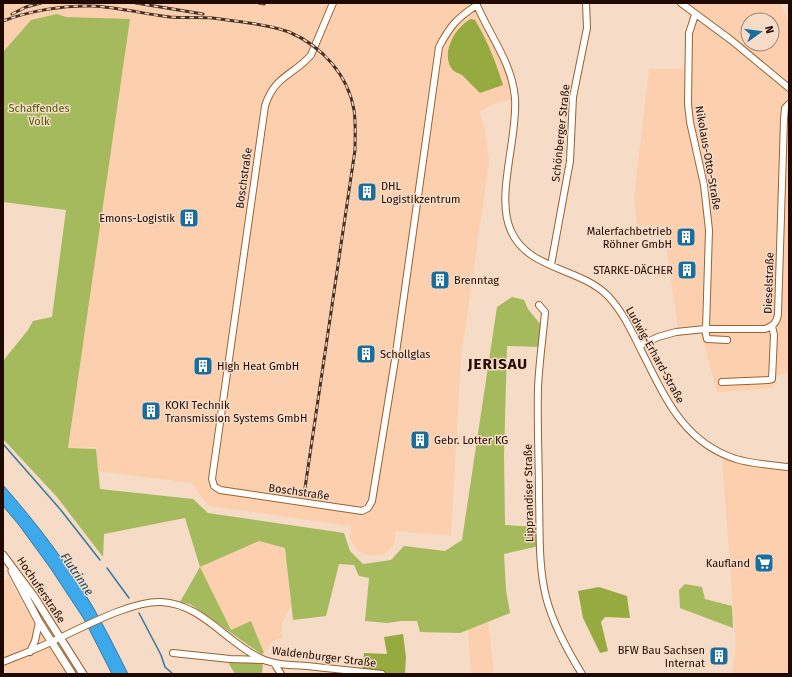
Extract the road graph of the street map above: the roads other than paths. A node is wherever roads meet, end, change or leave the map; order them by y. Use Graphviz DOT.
graph roads {
  1 [pos="333,3"];
  2 [pos="586,3"];
  3 [pos="681,3"];
  4 [pos="477,4"];
  5 [pos="695,14"];
  6 [pos="789,88"];
  7 [pos="789,104"];
  8 [pos="551,265"];
  9 [pos="539,304"];
  10 [pos="772,326"];
  11 [pos="706,329"];
  12 [pos="727,340"];
  13 [pos="639,346"];
  14 [pos="722,382"];
  15 [pos="789,467"];
  16 [pos="3,555"];
  17 [pos="39,622"];
  18 [pos="60,638"];
  19 [pos="52,642"];
  20 [pos="30,652"];
  21 [pos="173,653"];
  22 [pos="263,660"];
  23 [pos="3,662"];
  24 [pos="274,663"];
  25 [pos="72,674"];
  26 [pos="83,674"];
  27 [pos="281,674"];
  28 [pos="382,674"];
  29 [pos="582,674"];
  1 -- 4 [label="street, Boschstraße"];
  2 -- 8 [label="street, Schönberger Straße"];
  3 -- 5 [label="street"];
  4 -- 8 [label="street, Ludwig-Erhard-Straße"];
  5 -- 6 [label="street"];
  5 -- 11 [label="street, Nikolaus-Otto-Straße"];
  7 -- 10 [label="street, Dieselstraße"];
  8 -- 13 [label="street, Ludwig-Erhard-Straße"];
  9 -- 29 [label="street, Lipprandiser Straße"];
  10 -- 11 [label="street, Dieselstraße"];
  10 -- 14 [label="street"];
  11 -- 12 [label="street"];
  11 -- 13 [label="street, Dieselstraße"];
  13 -- 15 [label="street, Ludwig-Erhard-Straße"];
  16 -- 17 [label="main road, Hochuferstraße"];
  16 -- 18 [label="main road, Hochuferstraße"];
  17 -- 19 [label="main road, Hochuferstraße"];
  17 -- 20 [label="street"];
  18 -- 19 [label="street, Waldenburger Straße"];
  18 -- 22 [label="street, Waldenburger Straße"];
  18 -- 26 [label="main road, Hochuferstraße"];
  19 -- 20 [label="street, Waldenburger Straße"];
  19 -- 25 [label="main road, Hochuferstraße"];
  20 -- 23 [label="street, Waldenburger Straße"];
  21 -- 22 [label="street, Waldenburger Straße"];
  22 -- 24 [label="street, Waldenburger Straße"];
  24 -- 27 [label="street"];
  24 -- 28 [label="street, Waldenburger Straße"];
}
